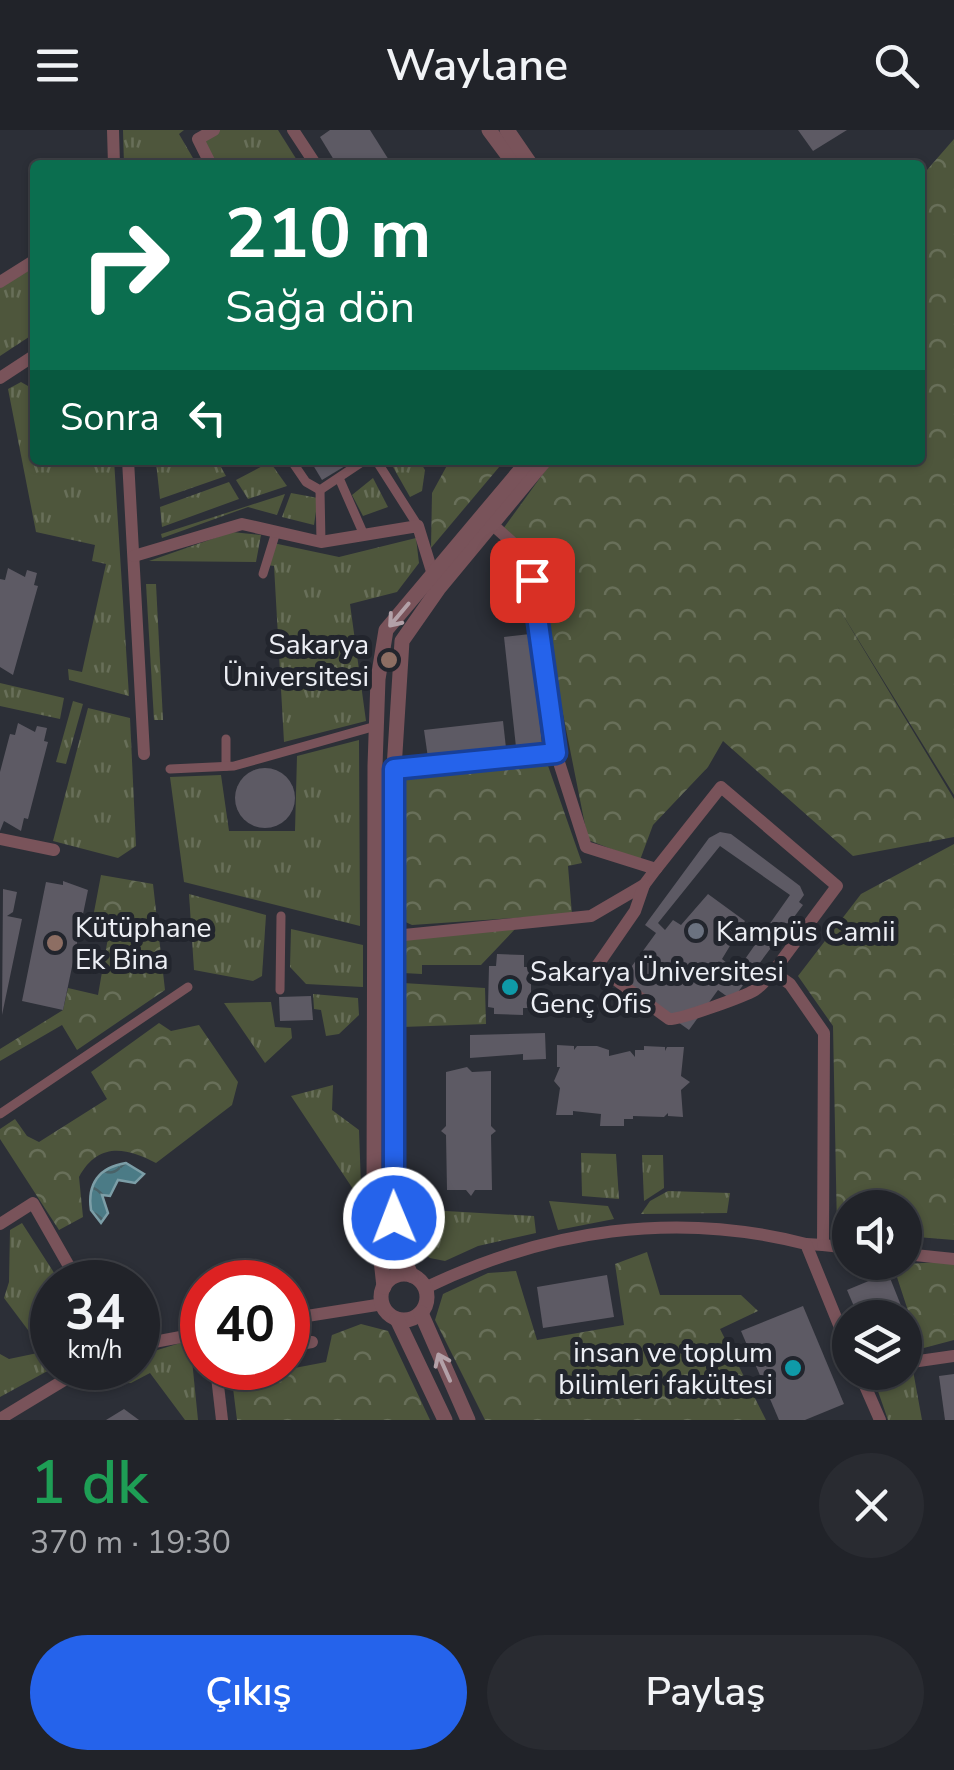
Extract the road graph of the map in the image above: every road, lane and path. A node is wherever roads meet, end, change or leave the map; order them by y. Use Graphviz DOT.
graph roads {
  1 [pos="113,130"];
  2 [pos="214,130"];
  3 [pos="293,130"];
  4 [pos="488,130"];
  5 [pos="507,130"];
  6 [pos="114,160"];
  7 [pos="208,160"];
  8 [pos="313,160"];
  9 [pos="511,160"];
  10 [pos="528,160"];
  11 [pos="30,263"];
  12 [pos="0,282"];
  13 [pos="30,357"];
  14 [pos="0,378"];
  15 [pos="128,465"];
  16 [pos="294,465"];
  17 [pos="358,465"];
  18 [pos="379,465"];
  19 [pos="524,465"];
  20 [pos="541,465"];
  21 [pos="340,478"];
  22 [pos="320,490"];
  23 [pos="493,525"];
  24 [pos="418,526"];
  25 [pos="276,532"];
  26 [pos="364,535"];
  27 [pos="321,542"];
  28 [pos="134,556"];
  29 [pos="263,574"];
  30 [pos="436,582"];
  31 [pos="376,726"];
  32 [pos="226,739"];
  33 [pos="556,753"];
  34 [pos="144,754"];
  35 [pos="226,766"];
  36 [pos="394,769"];
  37 [pos="170,770"];
  38 [pos="0,839"];
  39 [pos="54,850"];
  40 [pos="656,869"];
  41 [pos="644,885"];
  42 [pos="282,916"];
  43 [pos="394,936"];
  44 [pos="773,972"];
  45 [pos="188,987"];
  46 [pos="280,990"];
  47 [pos="0,1114"];
  48 [pos="0,1224"];
  49 [pos="806,1244"];
  50 [pos="823,1245"];
  51 [pos="832,1246"];
  52 [pos="922,1256"];
  53 [pos="954,1259"];
  54 [pos="65,1260"];
  55 [pos="411,1276"];
  56 [pos="425,1288"];
  57 [pos="383,1296"];
  58 [pos="832,1308"];
  59 [pos="420,1313"];
  60 [pos="310,1314"];
  61 [pos="397,1319"];
  62 [pos="954,1356"];
  63 [pos="922,1361"];
  64 [pos="48,1390"];
  65 [pos="219,1390"];
  66 [pos="866,1390"];
  67 [pos="0,1419"];
  68 [pos="222,1420"];
  69 [pos="445,1420"];
  70 [pos="468,1420"];
  71 [pos="880,1420"];
  1 -- 6 [label="street"];
  2 -- 7 [label="street"];
  3 -- 8 [label="street"];
  4 -- 9 [label="street"];
  5 -- 10 [label="street"];
  11 -- 12 [label="street"];
  13 -- 14 [label="street"];
  15 -- 28 [label="street"];
  16 -- 22 [label="street"];
  17 -- 21 [label="street"];
  18 -- 24 [label="street"];
  19 -- 30 [label="street"];
  20 -- 23 [label="street"];
  21 -- 22 [label="street"];
  21 -- 26 [label="street"];
  22 -- 27 [label="street"];
  23 -- 30 [label="street"];
  23 -- 33 [label="street"];
  24 -- 26 [label="street"];
  24 -- 30 [label="street"];
  25 -- 27 [label="street"];
  25 -- 28 [label="street"];
  25 -- 29 [label="street"];
  26 -- 27 [label="street"];
  28 -- 34 [label="street"];
  30 -- 31 [label="street, one-way"];
  30 -- 36 [label="street"];
  31 -- 35 [label="street"];
  31 -- 57 [label="street"];
  32 -- 35 [label="street"];
  33 -- 36 [label="street"];
  33 -- 40 [label="street"];
  35 -- 37 [label="street"];
  36 -- 43 [label="street"];
  38 -- 39 [label="street"];
  40 -- 41 [label="street"];
  40 -- 44 [label="street"];
  41 -- 43 [label="street"];
  41 -- 44 [label="street"];
  42 -- 46 [label="street"];
  43 -- 55 [label="street"];
  44 -- 50 [label="street"];
  45 -- 47 [label="street"];
  48 -- 54 [label="street"];
  49 -- 50 [label="street"];
  49 -- 56 [label="street"];
  49 -- 58 [label="street"];
  50 -- 51 [label="street"];
  52 -- 53 [label="street"];
  55 -- 56 [label="street"];
  55 -- 57 [label="street"];
  56 -- 59 [label="street"];
  57 -- 60 [label="street"];
  57 -- 61 [label="street"];
  59 -- 61 [label="street"];
  70 -- 59 [label="street, one-way"];
  61 -- 69 [label="street"];
  62 -- 63 [label="street"];
  64 -- 67 [label="street"];
  65 -- 68 [label="street"];
  66 -- 71 [label="street"];
}
